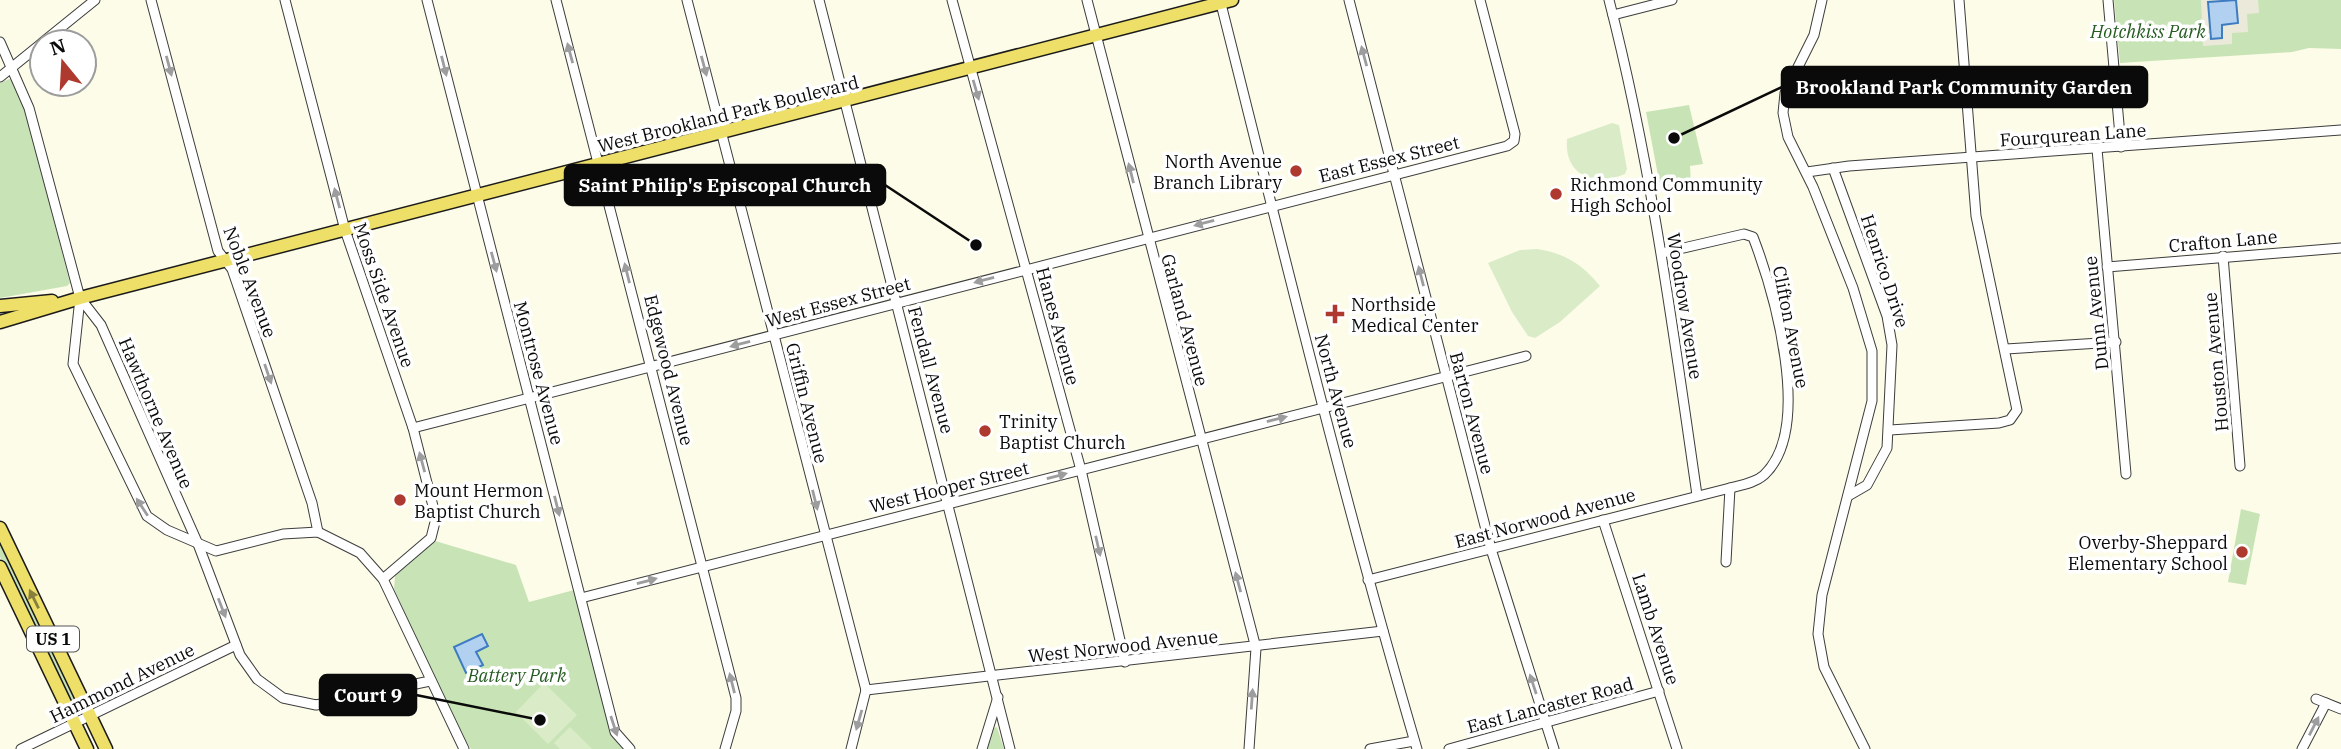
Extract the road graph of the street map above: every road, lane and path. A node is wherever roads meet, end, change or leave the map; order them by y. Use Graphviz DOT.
graph roads {
  1 [pos="95,0"];
  2 [pos="151,0"];
  3 [pos="285,0"];
  4 [pos="427,0"];
  5 [pos="556,0"];
  6 [pos="687,0"];
  7 [pos="819,0"];
  8 [pos="952,0"];
  9 [pos="1087,0"];
  10 [pos="1349,0"];
  11 [pos="1480,0"];
  12 [pos="1609,0"];
  13 [pos="1672,0"];
  14 [pos="1822,0"];
  15 [pos="1959,0"];
  16 [pos="2108,0"];
  17 [pos="1225,1"];
  18 [pos="1613,16"];
  19 [pos="61,28"];
  20 [pos="1097,36"];
  21 [pos="0,42"];
  22 [pos="28,55"];
  23 [pos="12,68"];
  24 [pos="970,68"];
  25 [pos="0,77"];
  26 [pos="845,101"];
  27 [pos="2341,130"];
  28 [pos="721,133"];
  29 [pos="2121,147"];
  30 [pos="2097,149"];
  31 [pos="1971,158"];
  32 [pos="599,164"];
  33 [pos="1833,168"];
  34 [pos="1807,172"];
  35 [pos="1394,173"];
  36 [pos="477,196"];
  37 [pos="1270,206"];
  38 [pos="345,230"];
  39 [pos="1147,238"];
  40 [pos="2341,248"];
  41 [pos="1662,253"];
  42 [pos="2223,256"];
  43 [pos="225,261"];
  44 [pos="2107,267"];
  45 [pos="1026,269"];
  46 [pos="80,298"];
  47 [pos="897,303"];
  48 [pos="0,306"];
  49 [pos="0,322"];
  50 [pos="773,335"];
  51 [pos="2116,342"];
  52 [pos="2007,349"];
  53 [pos="1526,356"];
  54 [pos="651,366"];
  55 [pos="1446,376"];
  56 [pos="530,398"];
  57 [pos="1325,406"];
  58 [pos="413,428"];
  59 [pos="1889,430"];
  60 [pos="1201,439"];
  61 [pos="2240,466"];
  62 [pos="1081,470"];
  63 [pos="2126,474"];
  64 [pos="1730,488"];
  65 [pos="1697,495"];
  66 [pos="1848,496"];
  67 [pos="949,503"];
  68 [pos="1603,520"];
  69 [pos="0,528"];
  70 [pos="318,532"];
  71 [pos="825,535"];
  72 [pos="198,544"];
  73 [pos="1491,549"];
  74 [pos="1726,562"];
  75 [pos="703,566"];
  76 [pos="0,567"];
  77 [pos="383,579"];
  78 [pos="1368,580"];
  79 [pos="580,598"];
  80 [pos="1383,631"];
  81 [pos="236,645"];
  82 [pos="1256,648"];
  83 [pos="1125,662"];
  84 [pos="993,676"];
  85 [pos="430,681"];
  86 [pos="866,690"];
  87 [pos="1659,691"];
  88 [pos="999,695"];
  89 [pos="2341,709"];
  90 [pos="90,716"];
  91 [pos="1545,722"];
  92 [pos="75,723"];
  93 [pos="1415,745"];
  94 [pos="21,749"];
  95 [pos="88,749"];
  96 [pos="106,749"];
  97 [pos="464,749"];
  98 [pos="630,749"];
  99 [pos="725,749"];
  100 [pos="851,749"];
  101 [pos="982,749"];
  102 [pos="1010,749"];
  103 [pos="1249,749"];
  104 [pos="1370,749"];
  105 [pos="1449,749"];
  106 [pos="1554,749"];
  107 [pos="1677,749"];
  108 [pos="1865,749"];
  109 [pos="2302,749"];
  1 -- 19 [label="street"];
  2 -- 43 [label="street, Noble Avenue, one-way"];
  38 -- 3 [label="street, Moss Side Avenue, one-way"];
  4 -- 36 [label="street, Montrose Avenue, one-way"];
  32 -- 5 [label="street, Edgewood Avenue, one-way"];
  6 -- 28 [label="street, Griffin Avenue, one-way"];
  7 -- 26 [label="street, Fendall Avenue"];
  8 -- 24 [label="street, Hanes Avenue"];
  9 -- 20 [label="street, Garland Avenue"];
  35 -- 10 [label="street, Barton Avenue, one-way"];
  11 -- 35 [label="street, East Essex Street"];
  12 -- 18 [label="street, Woodrow Avenue"];
  13 -- 18 [label="street"];
  14 -- 34 [label="street"];
  15 -- 31 [label="street"];
  16 -- 29 [label="street"];
  17 -- 20 [label="main road, West Brookland Park Boulevard"];
  17 -- 37 [label="street, North Avenue"];
  18 -- 41 [label="street, Woodrow Avenue"];
  20 -- 24 [label="main road, West Brookland Park Boulevard"];
  39 -- 20 [label="street, Garland Avenue, one-way"];
  21 -- 23 [label="street, Hawthorne Avenue"];
  22 -- 23 [label="street"];
  23 -- 25 [label="street"];
  23 -- 46 [label="street, Hawthorne Avenue"];
  24 -- 26 [label="main road, West Brookland Park Boulevard"];
  24 -- 45 [label="street, Hanes Avenue, one-way"];
  26 -- 28 [label="main road, West Brookland Park Boulevard"];
  26 -- 47 [label="street, Fendall Avenue"];
  27 -- 29 [label="street, Fourqurean Lane"];
  28 -- 32 [label="main road, West Brookland Park Boulevard"];
  28 -- 50 [label="street, Griffin Avenue"];
  29 -- 30 [label="street, Fourqurean Lane"];
  30 -- 31 [label="street, Fourqurean Lane"];
  30 -- 44 [label="street, Dunn Avenue"];
  31 -- 33 [label="street, Fourqurean Lane"];
  31 -- 52 [label="street"];
  32 -- 36 [label="main road, West Brookland Park Boulevard"];
  54 -- 32 [label="street, Edgewood Avenue, one-way"];
  33 -- 34 [label="street, Fourqurean Lane"];
  33 -- 59 [label="street, Henrico Drive"];
  34 -- 66 [label="street"];
  35 -- 37 [label="street, East Essex Street"];
  55 -- 35 [label="street, Barton Avenue, one-way"];
  36 -- 38 [label="main road, West Brookland Park Boulevard"];
  36 -- 56 [label="street, Montrose Avenue, one-way"];
  37 -- 39 [label="street, West Essex Street, one-way"];
  37 -- 57 [label="street, North Avenue"];
  38 -- 43 [label="main road, West Brookland Park Boulevard"];
  38 -- 58 [label="street, Moss Side Avenue"];
  39 -- 45 [label="street, West Essex Street"];
  39 -- 60 [label="street, Garland Avenue"];
  40 -- 42 [label="street, Crafton Lane"];
  41 -- 64 [label="street, Clifton Avenue"];
  41 -- 65 [label="street, Woodrow Avenue"];
  42 -- 44 [label="street, Crafton Lane"];
  42 -- 61 [label="street, Houston Avenue"];
  43 -- 46 [label="main road, West Brookland Park Boulevard"];
  43 -- 70 [label="street, Noble Avenue, one-way"];
  44 -- 51 [label="street, Dunn Avenue"];
  45 -- 47 [label="street, West Essex Street, one-way"];
  45 -- 62 [label="street, Hanes Avenue"];
  46 -- 48 [label="main road, West Brookland Park Boulevard"];
  46 -- 49 [label="main road, West Brookland Park Boulevard"];
  46 -- 72 [label="street, Hawthorne Avenue"];
  72 -- 46 [label="street, Hawthorne Avenue, one-way"];
  47 -- 50 [label="street, West Essex Street"];
  47 -- 67 [label="street, Fendall Avenue"];
  50 -- 54 [label="street, West Essex Street, one-way"];
  50 -- 71 [label="street, Griffin Avenue, one-way"];
  51 -- 52 [label="street"];
  51 -- 63 [label="street, Dunn Avenue"];
  52 -- 59 [label="street"];
  53 -- 55 [label="street, West Hooper Street"];
  54 -- 56 [label="street, West Essex Street"];
  54 -- 75 [label="street, Edgewood Avenue"];
  55 -- 57 [label="street, West Hooper Street"];
  55 -- 73 [label="street, Barton Avenue"];
  56 -- 58 [label="street, West Essex Street"];
  56 -- 79 [label="street, Montrose Avenue, one-way"];
  60 -- 57 [label="street, West Hooper Street, one-way"];
  57 -- 78 [label="street, North Avenue"];
  77 -- 58 [label="street, Moss Side Avenue, one-way"];
  59 -- 66 [label="street, Henrico Drive"];
  60 -- 62 [label="street, West Hooper Street"];
  82 -- 60 [label="street, Garland Avenue, one-way"];
  67 -- 62 [label="street, West Hooper Street, one-way"];
  62 -- 83 [label="street, Hanes Avenue, one-way"];
  64 -- 65 [label="street, East Norwood Avenue"];
  64 -- 74 [label="street"];
  65 -- 68 [label="street, East Norwood Avenue"];
  66 -- 108 [label="street"];
  67 -- 71 [label="street, West Hooper Street"];
  67 -- 84 [label="street, Fendall Avenue"];
  68 -- 73 [label="street, East Norwood Avenue"];
  68 -- 87 [label="street, Lamb Avenue"];
  90 -- 69 [label="main road, US 1, one-way"];
  70 -- 72 [label="street"];
  70 -- 77 [label="street"];
  71 -- 75 [label="street, West Hooper Street"];
  71 -- 86 [label="street, Griffin Avenue"];
  72 -- 81 [label="street, Hawthorne Avenue, one-way"];
  73 -- 78 [label="street, East Norwood Avenue"];
  91 -- 73 [label="street, Barton Avenue, one-way"];
  79 -- 75 [label="street, West Hooper Street, one-way"];
  99 -- 75 [label="street, Edgewood Avenue, one-way"];
  76 -- 92 [label="main road, US 1"];
  77 -- 85 [label="street"];
  78 -- 80 [label="street, North Avenue"];
  79 -- 98 [label="street, Montrose Avenue, one-way"];
  80 -- 82 [label="street, West Norwood Avenue"];
  80 -- 93 [label="street, North Avenue"];
  81 -- 85 [label="street, Hawthorne Avenue"];
  81 -- 90 [label="street, Hammond Avenue"];
  82 -- 83 [label="street, West Norwood Avenue"];
  103 -- 82 [label="street, Garland Avenue, one-way"];
  83 -- 84 [label="street, West Norwood Avenue"];
  84 -- 86 [label="street, West Norwood Avenue"];
  84 -- 88 [label="street, Fendall Avenue"];
  85 -- 97 [label="street"];
  86 -- 100 [label="street, one-way"];
  87 -- 91 [label="street, East Lancaster Road"];
  87 -- 107 [label="street, Lamb Avenue"];
  88 -- 101 [label="street"];
  88 -- 102 [label="street, Fendall Avenue"];
  109 -- 89 [label="street, one-way"];
  90 -- 92 [label="street, Hammond Avenue"];
  90 -- 96 [label="main road, US 1"];
  91 -- 105 [label="street, East Lancaster Road"];
  91 -- 106 [label="street, Barton Avenue"];
  92 -- 94 [label="street, Hammond Avenue"];
  92 -- 95 [label="main road, US 1"];
  93 -- 104 [label="street"];
}
